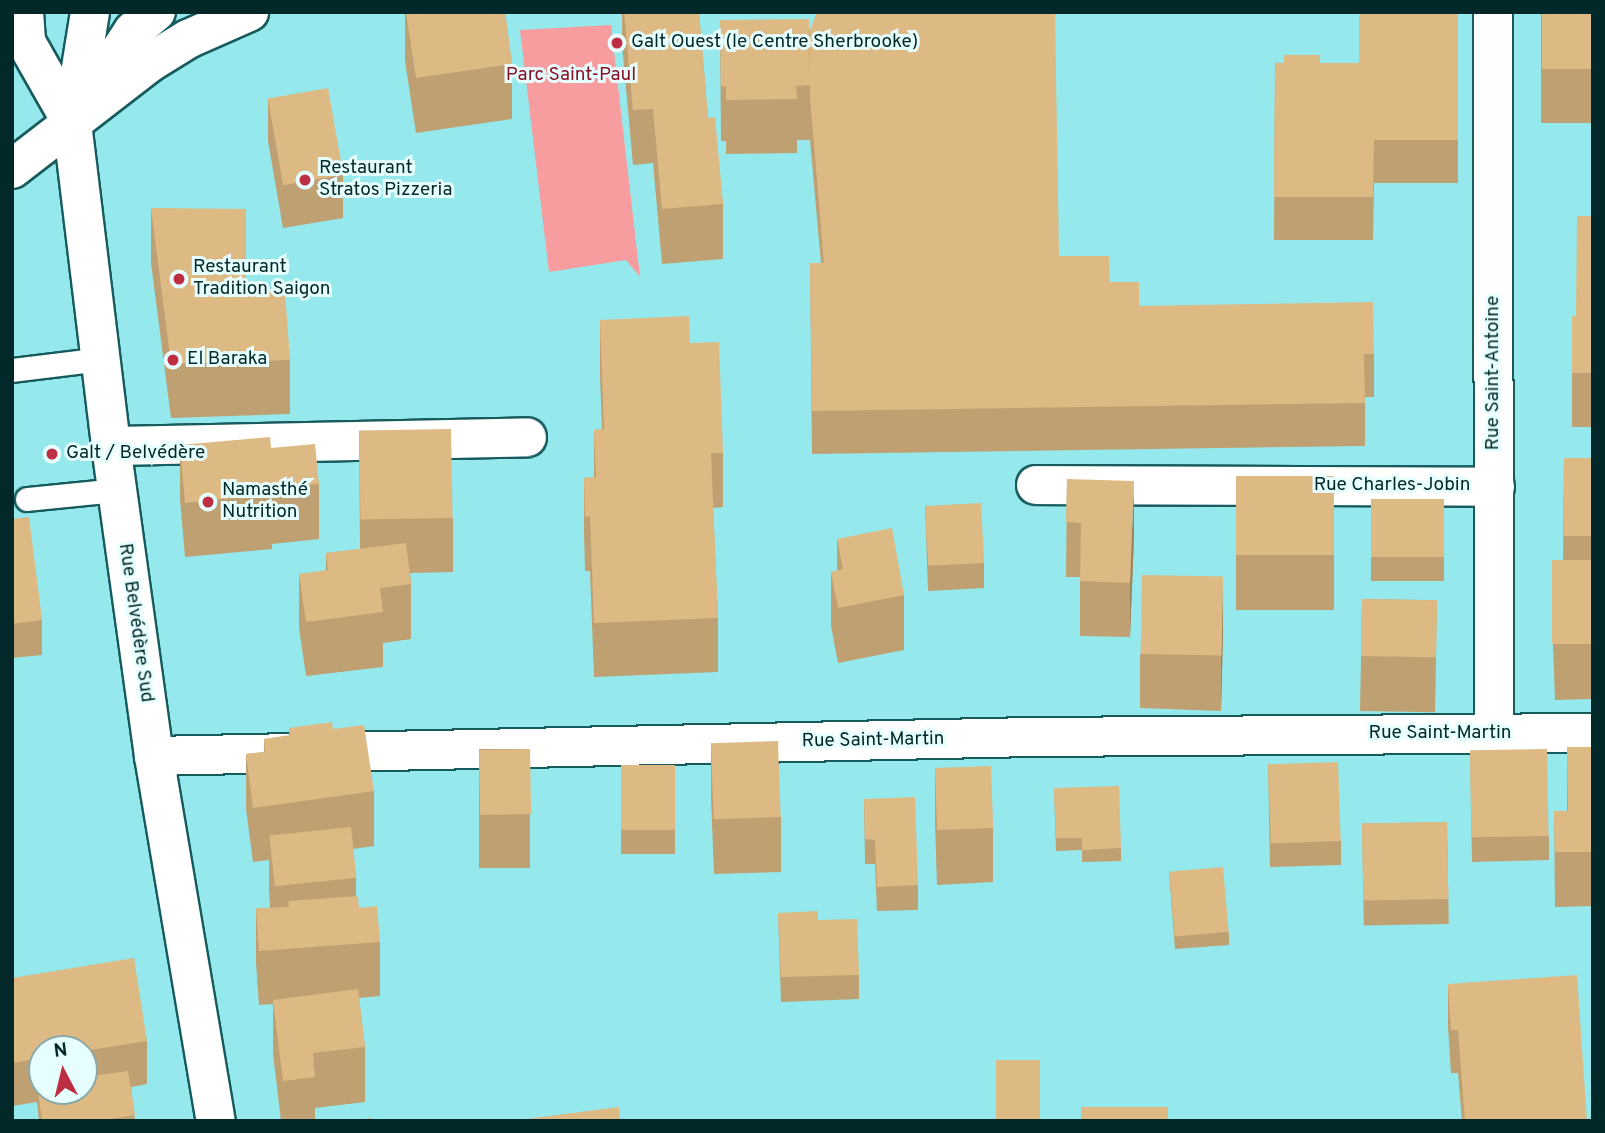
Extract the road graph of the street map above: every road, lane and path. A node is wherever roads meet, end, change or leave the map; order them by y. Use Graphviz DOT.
graph roads {
  1 [pos="24,12"];
  2 [pos="90,12"];
  3 [pos="156,12"];
  4 [pos="249,12"];
  5 [pos="1493,12"];
  6 [pos="72,123"];
  7 [pos="12,169"];
  8 [pos="101,359"];
  9 [pos="12,369"];
  10 [pos="527,437"];
  11 [pos="111,446"];
  12 [pos="1036,485"];
  13 [pos="1495,487"];
  14 [pos="117,490"];
  15 [pos="27,499"];
  16 [pos="1494,733"];
  17 [pos="1593,733"];
  18 [pos="154,756"];
  19 [pos="216,1121"];
  1 -- 6 [label="street, Rue Belvédère Sud"];
  2 -- 6 [label="street, Rue Belvédère Sud"];
  3 -- 6 [label="street"];
  4 -- 6 [label="street"];
  5 -- 13 [label="street, Rue Saint-Antoine"];
  6 -- 7 [label="street"];
  6 -- 8 [label="street, Rue Belvédère Sud"];
  8 -- 9 [label="lane"];
  8 -- 11 [label="street, Rue Belvédère Sud"];
  10 -- 11 [label="street"];
  11 -- 14 [label="street, Rue Belvédère Sud"];
  12 -- 13 [label="street, Rue Charles-Jobin"];
  13 -- 16 [label="street, Rue Saint-Antoine"];
  14 -- 15 [label="lane"];
  14 -- 18 [label="street, Rue Belvédère Sud"];
  16 -- 17 [label="street, Rue Saint-Martin"];
  16 -- 18 [label="street, Rue Saint-Martin"];
  18 -- 19 [label="street, Rue Belvédère Sud"];
}
